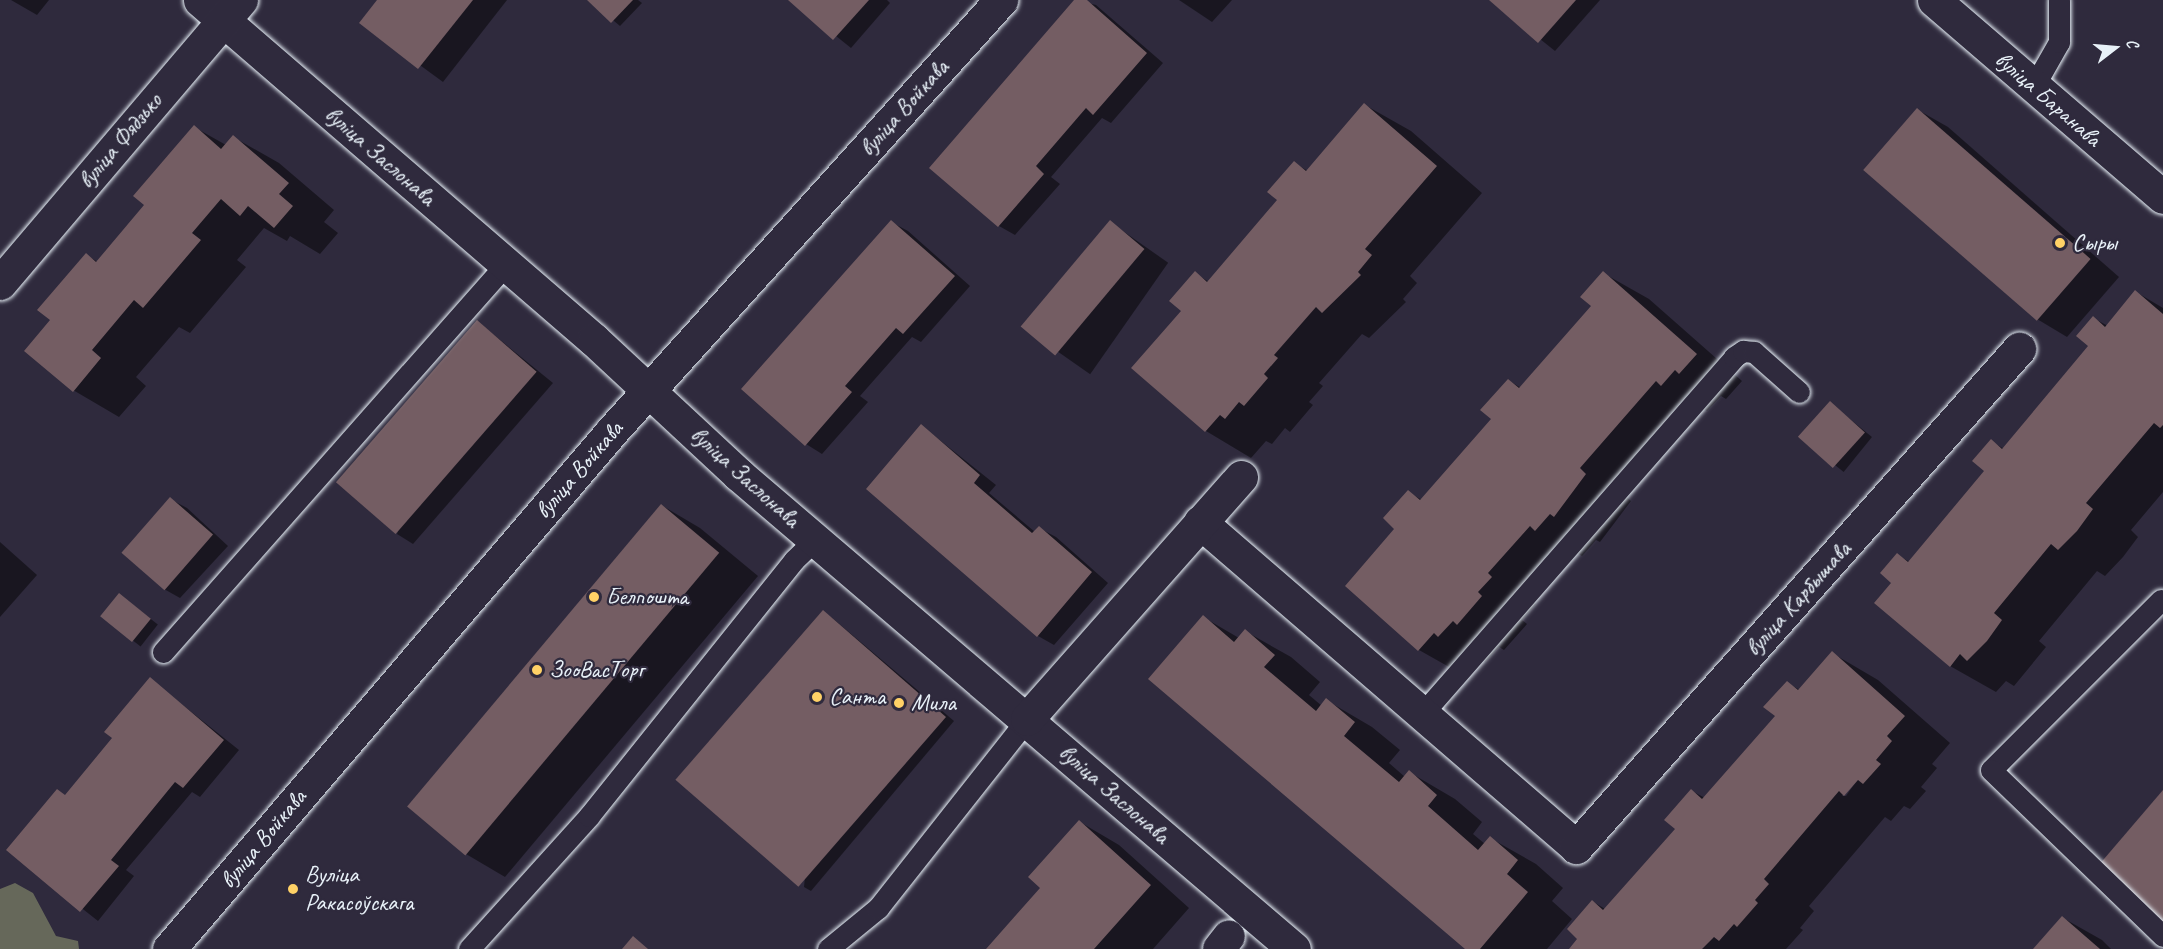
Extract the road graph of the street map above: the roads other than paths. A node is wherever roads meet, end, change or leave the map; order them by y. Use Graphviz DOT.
graph roads {
  1 [pos="1001,0"];
  2 [pos="1934,0"];
  3 [pos="2059,0"];
  4 [pos="221,7"];
  5 [pos="2034,86"];
  6 [pos="2163,197"];
  7 [pos="506,264"];
  8 [pos="0,283"];
  9 [pos="2019,349"];
  10 [pos="650,389"];
  11 [pos="1799,392"];
  12 [pos="1241,477"];
  13 [pos="1200,522"];
  14 [pos="815,540"];
  15 [pos="2161,600"];
  16 [pos="163,652"];
  17 [pos="1422,714"];
  18 [pos="1027,719"];
  19 [pos="2163,936"];
  20 [pos="169,949"];
  21 [pos="469,949"];
  22 [pos="828,949"];
  23 [pos="1294,949"];
  1 -- 10 [label="street, вуліца Войкава"];
  2 -- 5 [label="street, вуліца Баранава"];
  3 -- 5 [label="lane"];
  4 -- 7 [label="street, вуліца Заслонава"];
  4 -- 8 [label="street, вуліца Фядзько"];
  5 -- 6 [label="street, вуліца Баранава"];
  7 -- 10 [label="street, вуліца Заслонава"];
  7 -- 16 [label="lane"];
  9 -- 17 [label="street, вуліца Карбышава"];
  10 -- 14 [label="street, вуліца Заслонава"];
  10 -- 20 [label="street, вуліца Войкава"];
  11 -- 17 [label="lane"];
  12 -- 13 [label="street"];
  13 -- 17 [label="street"];
  13 -- 18 [label="street"];
  14 -- 18 [label="street, вуліца Заслонава"];
  14 -- 21 [label="lane"];
  15 -- 19 [label="lane"];
  18 -- 22 [label="lane"];
  18 -- 23 [label="street, вуліца Заслонава"];
}
